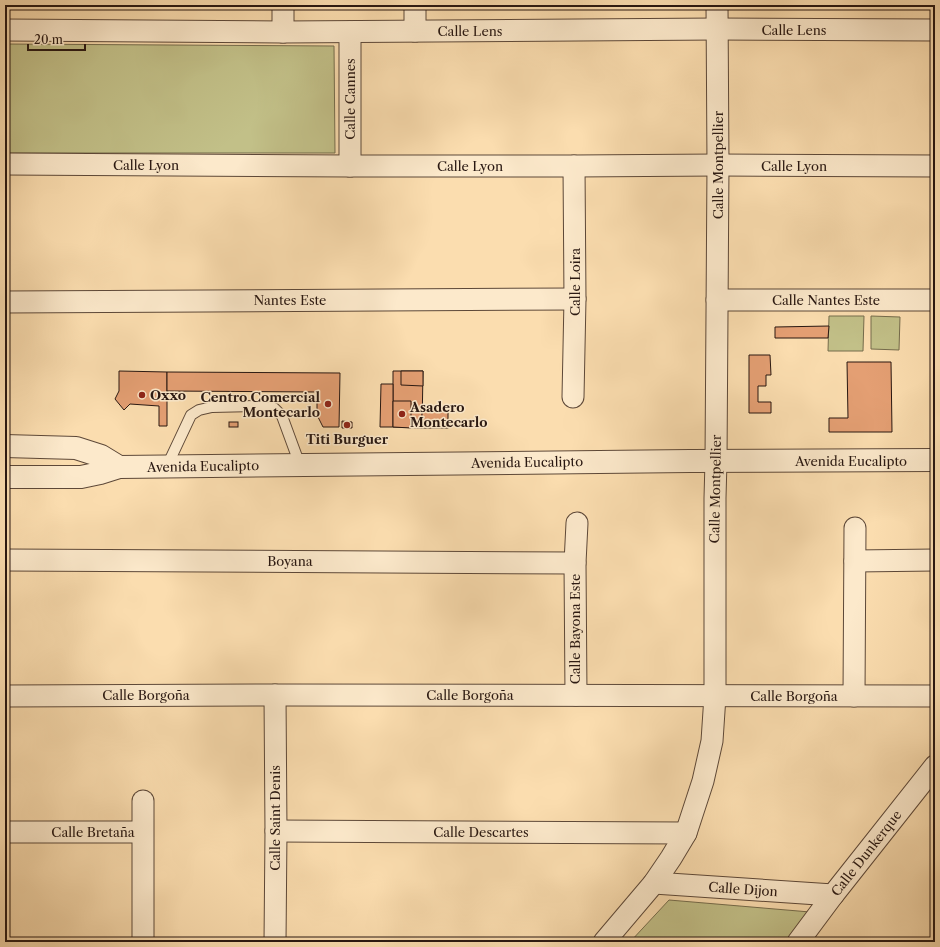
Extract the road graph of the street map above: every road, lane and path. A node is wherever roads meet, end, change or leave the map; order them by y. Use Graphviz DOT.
graph roads {
  1 [pos="283,5"];
  2 [pos="415,5"];
  3 [pos="717,5"];
  4 [pos="717,29"];
  5 [pos="5,30"];
  6 [pos="935,30"];
  7 [pos="415,31"];
  8 [pos="283,32"];
  9 [pos="350,32"];
  10 [pos="5,164"];
  11 [pos="718,165"];
  12 [pos="350,166"];
  13 [pos="574,166"];
  14 [pos="935,166"];
  15 [pos="575,299"];
  16 [pos="717,300"];
  17 [pos="935,300"];
  18 [pos="5,302"];
  19 [pos="573,397"];
  20 [pos="5,446"];
  21 [pos="935,460"];
  22 [pos="716,461"];
  23 [pos="300,465"];
  24 [pos="119,466"];
  25 [pos="167,466"];
  26 [pos="5,477"];
  27 [pos="577,523"];
  28 [pos="855,528"];
  29 [pos="5,560"];
  30 [pos="855,560"];
  31 [pos="935,560"];
  32 [pos="575,563"];
  33 [pos="275,695"];
  34 [pos="576,695"];
  35 [pos="5,696"];
  36 [pos="715,696"];
  37 [pos="854,696"];
  38 [pos="935,696"];
  39 [pos="935,766"];
  40 [pos="143,801"];
  41 [pos="276,831"];
  42 [pos="5,832"];
  43 [pos="142,832"];
  44 [pos="686,833"];
  45 [pos="654,883"];
  46 [pos="833,894"];
  47 [pos="144,942"];
  48 [pos="275,942"];
  49 [pos="604,942"];
  50 [pos="798,942"];
  1 -- 8 [label="street"];
  2 -- 7 [label="street"];
  3 -- 4 [label="street, Calle Montpellier"];
  4 -- 6 [label="street, Calle Lens"];
  4 -- 7 [label="street, Calle Lens"];
  4 -- 11 [label="street, Calle Montpellier"];
  5 -- 8 [label="street, Calle Lens"];
  7 -- 9 [label="street, Calle Lens"];
  8 -- 9 [label="street, Calle Lens"];
  9 -- 12 [label="street, Calle Cannes"];
  10 -- 12 [label="street, Calle Lyon"];
  11 -- 13 [label="street, Calle Lyon"];
  11 -- 14 [label="street, Calle Lyon"];
  11 -- 16 [label="street, Calle Montpellier"];
  12 -- 13 [label="street, Calle Lyon"];
  13 -- 15 [label="street, Calle Loira"];
  15 -- 18 [label="street, Nantes Este"];
  15 -- 19 [label="street, Calle Loira"];
  16 -- 17 [label="street, Calle Nantes Este"];
  16 -- 22 [label="street, Calle Montpellier"];
  20 -- 24 [label="street, Avenida Eucalipto"];
  21 -- 22 [label="street, Avenida Eucalipto"];
  22 -- 23 [label="street, Avenida Eucalipto"];
  22 -- 36 [label="street, Calle Montpellier"];
  23 -- 25 [label="street, Avenida Eucalipto"];
  23 -- 25 [label="lane"];
  24 -- 25 [label="street, Avenida Eucalipto"];
  24 -- 26 [label="street, Avenida Eucalipto"];
  27 -- 32 [label="street, Calle Bayona Este"];
  28 -- 30 [label="street"];
  29 -- 32 [label="street, Boyana"];
  30 -- 31 [label="street"];
  30 -- 37 [label="street"];
  32 -- 34 [label="street, Calle Bayona Este"];
  33 -- 34 [label="street, Calle Borgoña"];
  33 -- 35 [label="street, Calle Borgoña"];
  33 -- 41 [label="street, Calle Saint Denis"];
  34 -- 36 [label="street, Calle Borgoña"];
  36 -- 37 [label="street, Calle Borgoña"];
  36 -- 44 [label="street, Calle Montpellier"];
  37 -- 38 [label="street, Calle Borgoña"];
  39 -- 46 [label="street, Calle Dunkerque"];
  40 -- 43 [label="street"];
  41 -- 44 [label="street, Calle Descartes"];
  41 -- 48 [label="street, Calle Saint Denis"];
  42 -- 43 [label="street, Calle Bretaña"];
  43 -- 47 [label="street, Calle Bretaña"];
  44 -- 45 [label="street, Calle Montpellier"];
  45 -- 46 [label="street, Calle Dijon"];
  45 -- 49 [label="street, Calle Montpellier"];
  46 -- 50 [label="street, Calle Dunkerque"];
}
